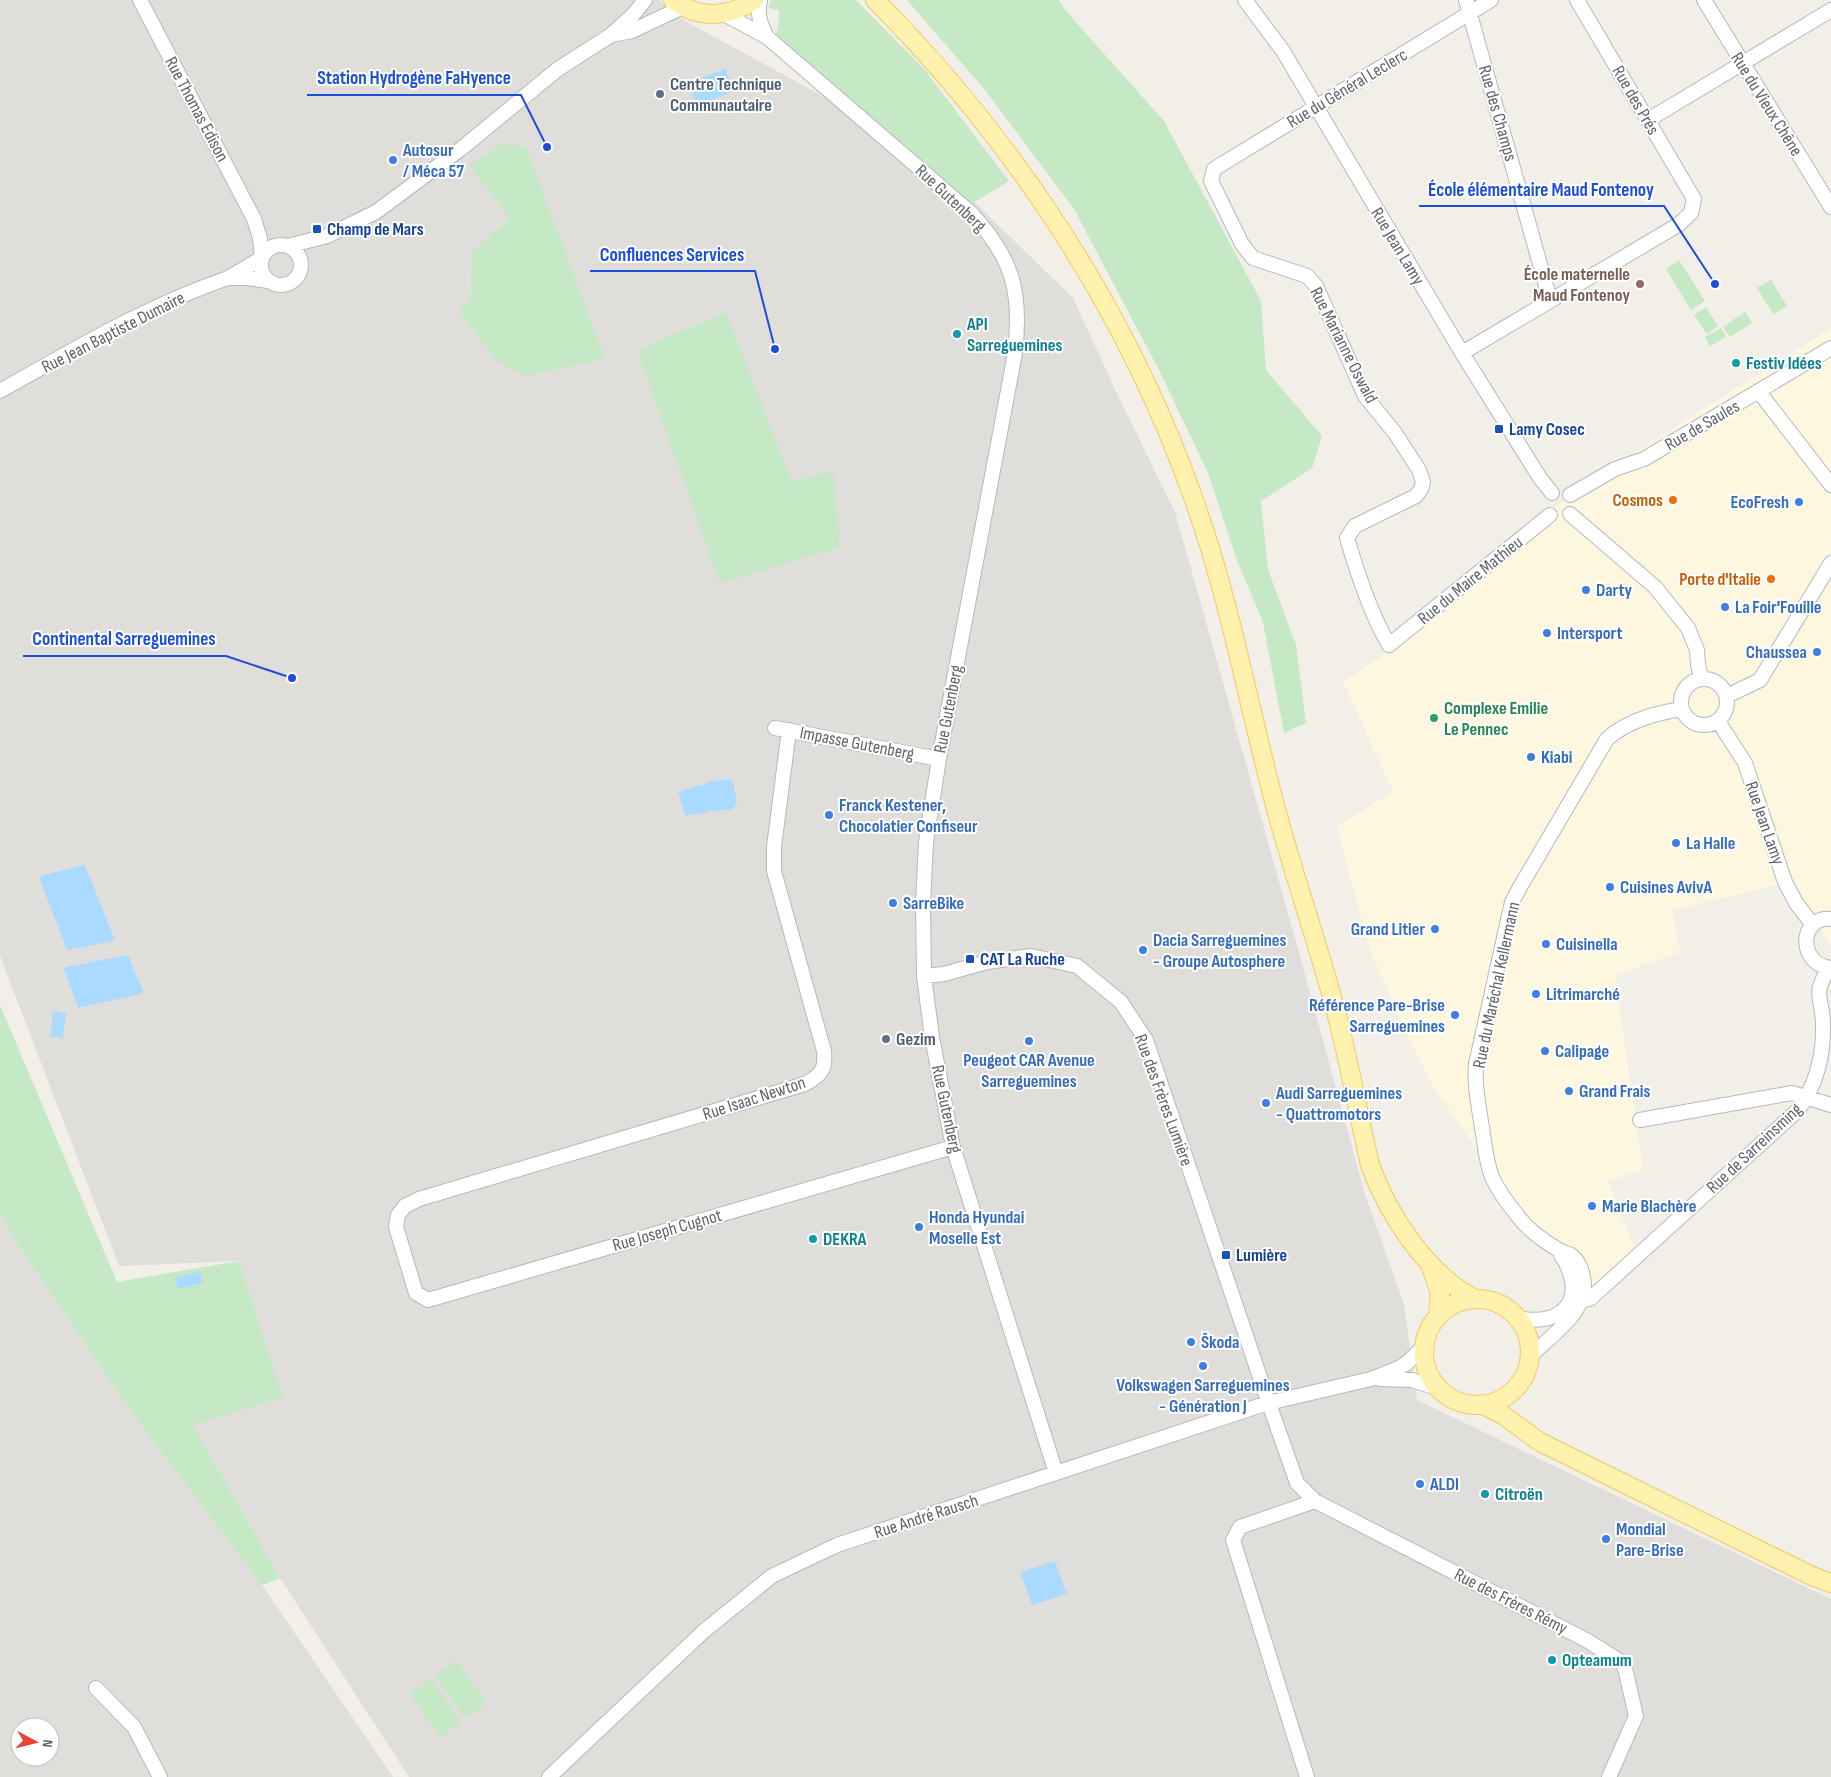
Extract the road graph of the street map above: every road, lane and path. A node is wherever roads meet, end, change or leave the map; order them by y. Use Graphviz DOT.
graph roads {
  1 [pos="140,0"];
  2 [pos="645,0"];
  3 [pos="754,0"];
  4 [pos="760,0"];
  5 [pos="875,0"];
  6 [pos="1490,0"];
  7 [pos="1577,0"];
  8 [pos="1704,0"];
  9 [pos="1247,1"];
  10 [pos="678,4"];
  11 [pos="1468,6"];
  12 [pos="1831,10"];
  13 [pos="724,14"];
  14 [pos="611,35"];
  15 [pos="767,37"];
  16 [pos="1742,64"];
  17 [pos="1315,107"];
  18 [pos="1648,120"];
  19 [pos="1212,182"];
  20 [pos="1831,207"];
  21 [pos="254,219"];
  22 [pos="327,236"];
  23 [pos="285,246"];
  24 [pos="262,258"];
  25 [pos="301,266"];
  26 [pos="228,278"];
  27 [pos="268,281"];
  28 [pos="1550,300"];
  29 [pos="1831,348"];
  30 [pos="1462,353"];
  31 [pos="0,391"];
  32 [pos="1759,392"];
  33 [pos="1831,485"];
  34 [pos="1552,493"];
  35 [pos="1570,495"];
  36 [pos="1550,514"];
  37 [pos="1570,514"];
  38 [pos="1831,562"];
  39 [pos="1389,645"];
  40 [pos="1701,678"];
  41 [pos="1727,696"];
  42 [pos="1682,709"];
  43 [pos="1718,721"];
  44 [pos="782,729"];
  45 [pos="939,760"];
  46 [pos="1831,919"];
  47 [pos="1813,925"];
  48 [pos="1830,968"];
  49 [pos="924,976"];
  50 [pos="1808,1098"];
  51 [pos="1831,1105"];
  52 [pos="1640,1120"];
  53 [pos="954,1147"];
  54 [pos="1558,1250"];
  55 [pos="406,1260"];
  56 [pos="1428,1261"];
  57 [pos="1473,1298"];
  58 [pos="1581,1301"];
  59 [pos="1438,1315"];
  60 [pos="1518,1318"];
  61 [pos="1424,1346"];
  62 [pos="1530,1356"];
  63 [pos="1371,1379"];
  64 [pos="1517,1387"];
  65 [pos="1437,1388"];
  66 [pos="1268,1403"];
  67 [pos="1483,1405"];
  68 [pos="1523,1430"];
  69 [pos="1056,1473"];
  70 [pos="1314,1501"];
  71 [pos="1831,1583"];
  72 [pos="96,1688"];
  73 [pos="160,1777"];
  74 [pos="549,1777"];
  75 [pos="1307,1777"];
  76 [pos="1609,1777"];
  1 -- 21 [label="street, Rue Thomas Edison"];
  2 -- 14 [label="street"];
  3 -- 13 [label="main road"];
  4 -- 15 [label="street"];
  5 -- 56 [label="main road"];
  6 -- 11 [label="street, Rue du Général Leclerc"];
  7 -- 18 [label="street, Rue des Prés"];
  8 -- 16 [label="street, Rue du Vieux Chêne"];
  9 -- 17 [label="street, Rue Jean Lamy"];
  10 -- 13 [label="main road"];
  10 -- 14 [label="street"];
  11 -- 17 [label="street, Rue du Général Leclerc"];
  11 -- 28 [label="street, Rue des Champs"];
  12 -- 16 [label="street"];
  13 -- 15 [label="street, Rue Gutenberg"];
  14 -- 22 [label="street"];
  15 -- 45 [label="street, Rue Gutenberg"];
  16 -- 18 [label="street"];
  16 -- 20 [label="street, Rue du Vieux Chêne"];
  17 -- 19 [label="street, Rue du Général Leclerc"];
  17 -- 30 [label="street, Rue Jean Lamy"];
  18 -- 28 [label="street, Rue des Prés"];
  19 -- 39 [label="street, Rue Marianne Oswald"];
  21 -- 23 [label="street, Rue Thomas Edison"];
  21 -- 24 [label="street, Rue Thomas Edison"];
  22 -- 23 [label="street"];
  22 -- 25 [label="street"];
  23 -- 24 [label="street"];
  23 -- 25 [label="street"];
  24 -- 26 [label="street, Rue Jean Baptiste Dumaire"];
  24 -- 27 [label="street"];
  25 -- 27 [label="street"];
  26 -- 27 [label="street, Rue Jean Baptiste Dumaire"];
  26 -- 31 [label="street, Rue Jean Baptiste Dumaire"];
  28 -- 30 [label="street"];
  29 -- 32 [label="street, Rue de Saules"];
  30 -- 34 [label="street, Rue Jean Lamy"];
  32 -- 33 [label="street"];
  32 -- 35 [label="street, Rue de Saules"];
  34 -- 35 [label="street"];
  34 -- 36 [label="street"];
  35 -- 37 [label="street"];
  36 -- 37 [label="street"];
  36 -- 39 [label="street, Rue du Maire Mathieu"];
  37 -- 40 [label="street"];
  38 -- 41 [label="street"];
  40 -- 41 [label="street"];
  40 -- 42 [label="street"];
  41 -- 43 [label="street"];
  42 -- 43 [label="street"];
  42 -- 54 [label="street, Rue du Maréchal Kellermann"];
  43 -- 47 [label="street, Rue Jean Lamy"];
  44 -- 45 [label="street, Impasse Gutenberg"];
  44 -- 55 [label="street, Rue Isaac Newton"];
  45 -- 49 [label="street, Rue Gutenberg"];
  46 -- 47 [label="street"];
  47 -- 48 [label="street"];
  48 -- 50 [label="street"];
  49 -- 53 [label="street, Rue Gutenberg"];
  49 -- 66 [label="street, Rue des Frères Lumière"];
  50 -- 51 [label="street, Rue de Sarreinsming"];
  50 -- 52 [label="street"];
  50 -- 58 [label="street, Rue de Sarreinsming"];
  53 -- 55 [label="street, Rue Joseph Cugnot"];
  53 -- 69 [label="street, Rue Gutenberg"];
  54 -- 58 [label="street, Rue du Maréchal Kellermann"];
  54 -- 60 [label="street, Rue du Maréchal Kellermann"];
  56 -- 57 [label="main road"];
  56 -- 59 [label="main road"];
  57 -- 59 [label="main road"];
  57 -- 60 [label="main road"];
  58 -- 62 [label="street, Rue de Sarreinsming"];
  59 -- 61 [label="main road"];
  60 -- 62 [label="main road"];
  61 -- 63 [label="street, Rue André Rausch"];
  61 -- 65 [label="main road"];
  62 -- 64 [label="main road"];
  63 -- 65 [label="street, Rue André Rausch"];
  63 -- 66 [label="street, Rue André Rausch"];
  64 -- 67 [label="main road"];
  64 -- 68 [label="main road"];
  65 -- 67 [label="main road"];
  66 -- 69 [label="street, Rue André Rausch"];
  66 -- 70 [label="street, Rue des Frères Rémy"];
  67 -- 68 [label="main road"];
  68 -- 71 [label="main road"];
  69 -- 74 [label="street, Rue André Rausch"];
  70 -- 75 [label="street"];
  70 -- 76 [label="street, Rue des Frères Rémy"];
  72 -- 73 [label="street"];
}
